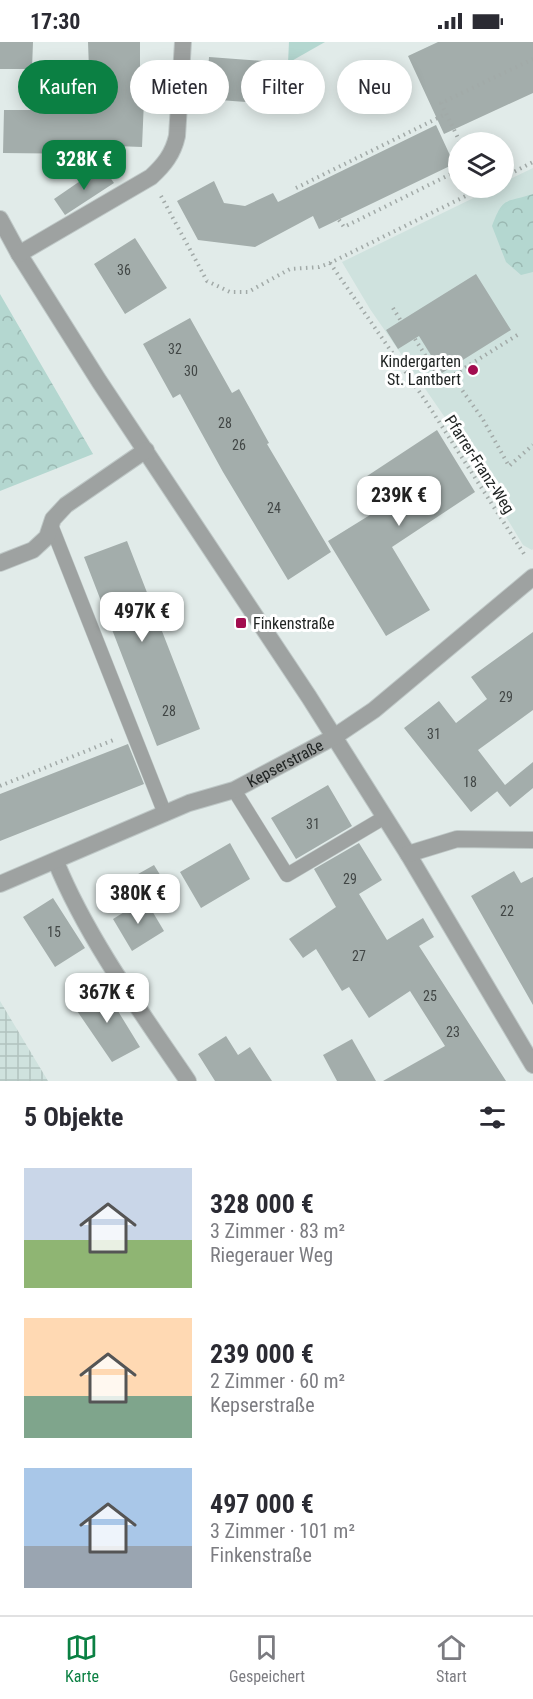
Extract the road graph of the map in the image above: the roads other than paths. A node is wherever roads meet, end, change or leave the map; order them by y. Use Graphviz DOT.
graph roads {
  1 [pos="183,42"];
  2 [pos="0,219"];
  3 [pos="19,254"];
  4 [pos="146,450"];
  5 [pos="51,525"];
  6 [pos="0,563"];
  7 [pos="530,568"];
  8 [pos="334,737"];
  9 [pos="234,790"];
  10 [pos="165,814"];
  11 [pos="385,817"];
  12 [pos="533,840"];
  13 [pos="408,854"];
  14 [pos="56,862"];
  15 [pos="0,884"];
  16 [pos="533,1065"];
  17 [pos="188,1081"];
  1 -- 3 [label="street"];
  2 -- 3 [label="street"];
  3 -- 4 [label="street"];
  4 -- 5 [label="street"];
  4 -- 8 [label="street"];
  5 -- 6 [label="street"];
  5 -- 10 [label="lane"];
  7 -- 8 [label="street, Kepserstraße"];
  8 -- 9 [label="street, Kepserstraße"];
  8 -- 11 [label="street"];
  9 -- 10 [label="street, Kepserstraße"];
  9 -- 11 [label="lane"];
  10 -- 14 [label="street, Kepserstraße"];
  11 -- 13 [label="street"];
  12 -- 13 [label="street"];
  13 -- 16 [label="street"];
  14 -- 15 [label="street, Kepserstraße"];
  14 -- 17 [label="street"];
}
